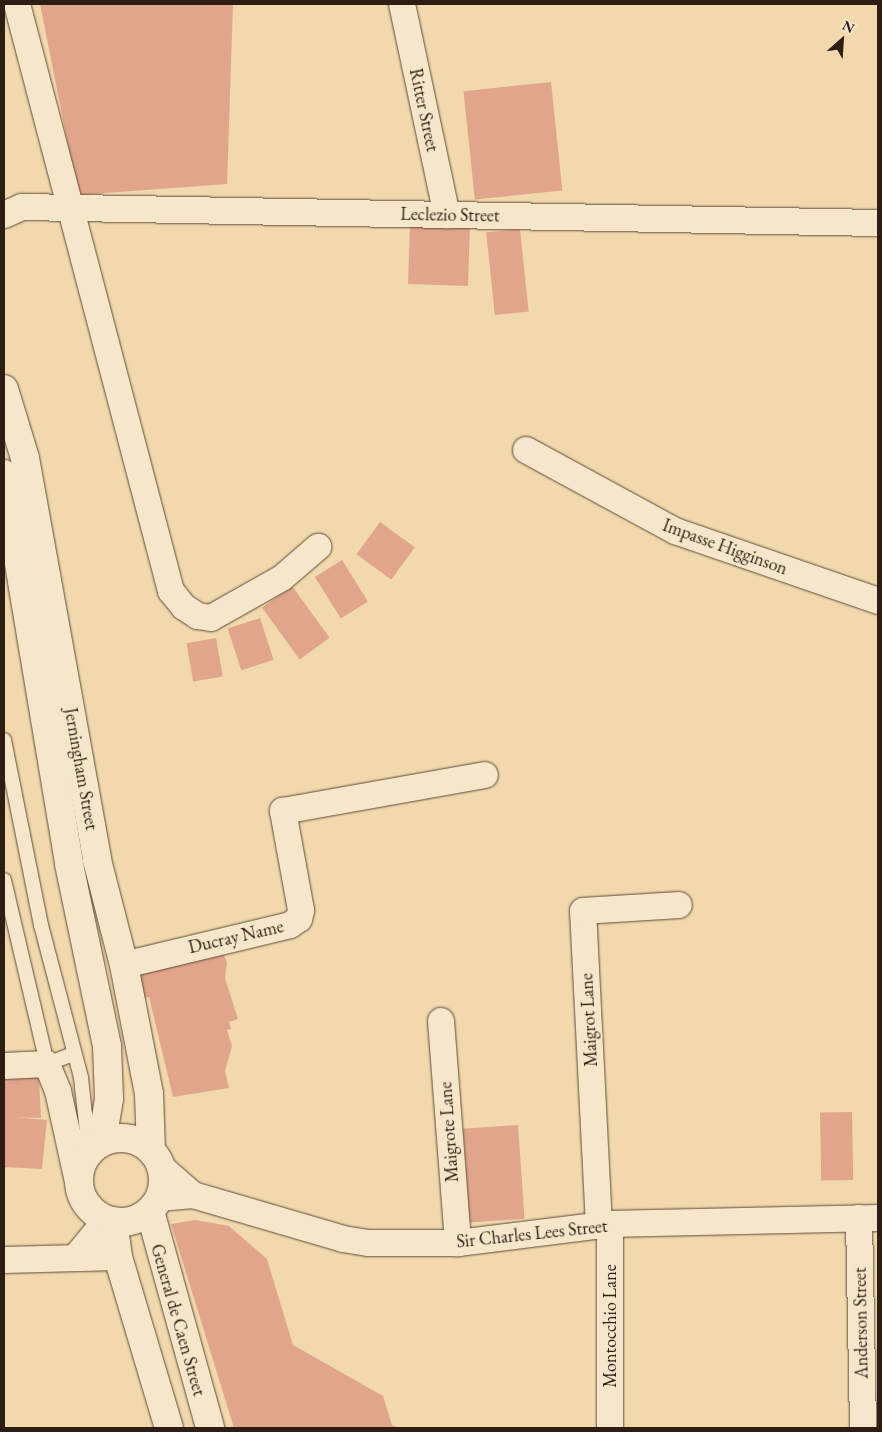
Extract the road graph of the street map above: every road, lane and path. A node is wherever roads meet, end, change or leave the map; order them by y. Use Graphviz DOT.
graph roads {
  1 [pos="17,4"];
  2 [pos="402,4"];
  3 [pos="71,208"];
  4 [pos="13,211"];
  5 [pos="447,215"];
  6 [pos="878,223"];
  7 [pos="4,389"];
  8 [pos="526,450"];
  9 [pos="4,474"];
  10 [pos="318,547"];
  11 [pos="878,601"];
  12 [pos="4,740"];
  13 [pos="486,775"];
  14 [pos="4,880"];
  15 [pos="679,905"];
  16 [pos="124,965"];
  17 [pos="441,1021"];
  18 [pos="73,1054"];
  19 [pos="47,1064"];
  20 [pos="4,1066"];
  21 [pos="96,1146"];
  22 [pos="156,1159"];
  23 [pos="78,1182"];
  24 [pos="193,1195"];
  25 [pos="154,1204"];
  26 [pos="869,1218"];
  27 [pos="110,1220"];
  28 [pos="604,1225"];
  29 [pos="458,1243"];
  30 [pos="118,1257"];
  31 [pos="75,1258"];
  32 [pos="4,1260"];
  33 [pos="169,1428"];
  34 [pos="210,1428"];
  35 [pos="610,1428"];
  36 [pos="864,1428"];
  1 -- 3 [label="street"];
  2 -- 5 [label="street, Ritter Street"];
  3 -- 4 [label="street, Leclezio Street"];
  3 -- 5 [label="street, Leclezio Street"];
  3 -- 10 [label="street"];
  5 -- 6 [label="street, Leclezio Street"];
  7 -- 16 [label="street, Jerningham Street"];
  8 -- 11 [label="street, Impasse Higginson"];
  9 -- 21 [label="street, Jerningham Street"];
  12 -- 18 [label="lane"];
  13 -- 16 [label="street, Ducray Name"];
  14 -- 19 [label="lane"];
  15 -- 28 [label="street, Maigrot Lane"];
  16 -- 22 [label="street, Jerningham Street"];
  17 -- 29 [label="street, Maigrote Lane"];
  18 -- 19 [label="lane"];
  18 -- 21 [label="lane"];
  19 -- 20 [label="street"];
  19 -- 23 [label="street"];
  21 -- 22 [label="street"];
  21 -- 23 [label="street"];
  22 -- 24 [label="street, Sir Charles Lees Street"];
  22 -- 25 [label="street"];
  23 -- 27 [label="street"];
  24 -- 25 [label="street, Sir Charles Lees Street"];
  24 -- 29 [label="street, Sir Charles Lees Street"];
  25 -- 27 [label="street"];
  25 -- 34 [label="street, General de Caen Street"];
  26 -- 28 [label="street, Sir Charles Lees Street"];
  26 -- 36 [label="street, Anderson Street"];
  27 -- 30 [label="street"];
  27 -- 31 [label="street"];
  28 -- 29 [label="street, Sir Charles Lees Street"];
  28 -- 35 [label="street, Montocchio Lane"];
  30 -- 31 [label="street"];
  30 -- 33 [label="street"];
  31 -- 32 [label="street"];
}
